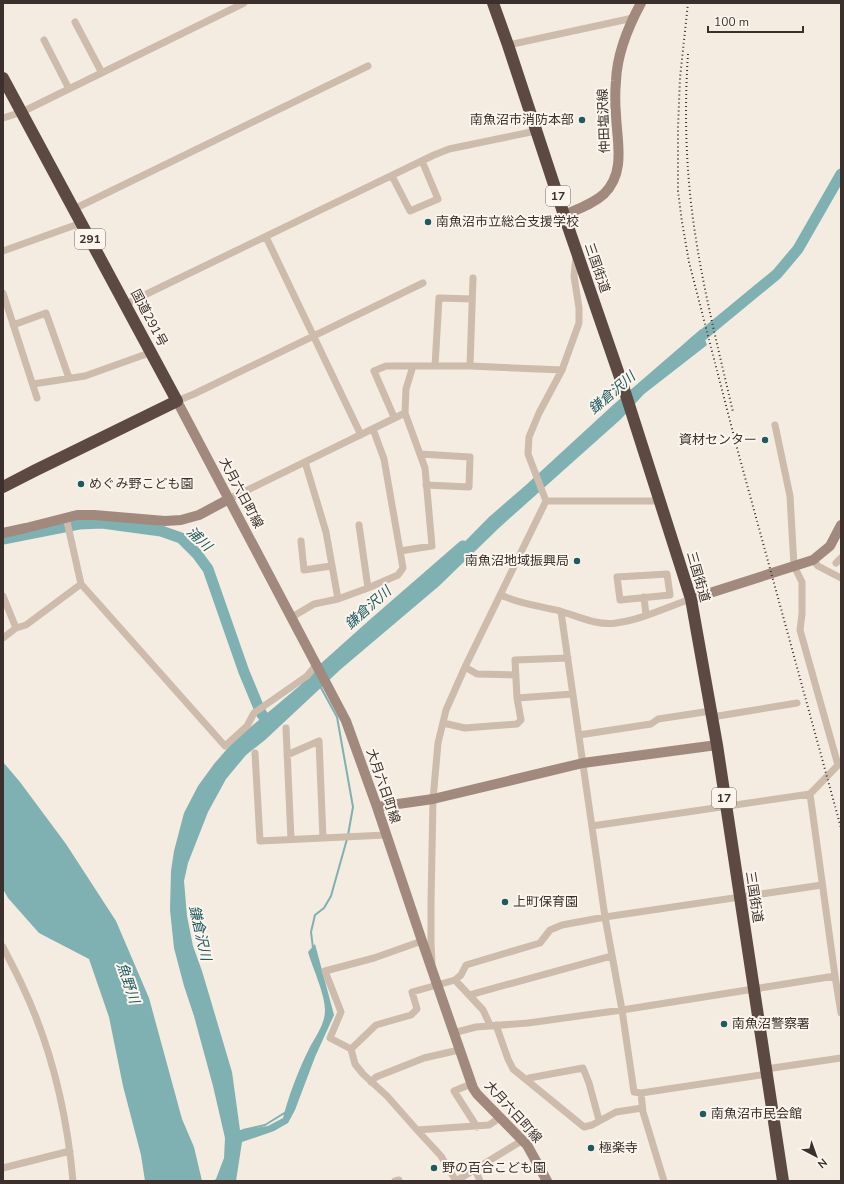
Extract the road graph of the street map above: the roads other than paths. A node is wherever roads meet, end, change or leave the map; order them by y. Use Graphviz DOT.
graph roads {
  1 [pos="244,3"];
  2 [pos="493,3"];
  3 [pos="641,3"];
  4 [pos="633,18"];
  5 [pos="76,22"];
  6 [pos="44,40"];
  7 [pos="508,45"];
  8 [pos="368,66"];
  9 [pos="102,73"];
  10 [pos="3,78"];
  11 [pos="69,89"];
  12 [pos="22,112"];
  13 [pos="3,118"];
  14 [pos="536,132"];
  15 [pos="422,161"];
  16 [pos="392,176"];
  17 [pos="74,209"];
  18 [pos="564,215"];
  19 [pos="81,223"];
  20 [pos="266,237"];
  21 [pos="3,252"];
  22 [pos="577,253"];
  23 [pos="473,278"];
  24 [pos="423,283"];
  25 [pos="3,293"];
  26 [pos="472,299"];
  27 [pos="126,304"];
  28 [pos="13,325"];
  29 [pos="314,335"];
  30 [pos="152,352"];
  31 [pos="413,366"];
  32 [pos="435,366"];
  33 [pos="470,366"];
  34 [pos="562,370"];
  35 [pos="69,378"];
  36 [pos="33,384"];
  37 [pos="37,398"];
  38 [pos="177,401"];
  39 [pos="405,413"];
  40 [pos="394,418"];
  41 [pos="776,425"];
  42 [pos="373,429"];
  43 [pos="361,435"];
  44 [pos="420,454"];
  45 [pos="305,462"];
  46 [pos="426,485"];
  47 [pos="3,487"];
  48 [pos="229,500"];
  49 [pos="546,501"];
  50 [pos="661,502"];
  51 [pos="66,517"];
  52 [pos="359,525"];
  53 [pos="841,525"];
  54 [pos="3,533"];
  55 [pos="301,541"];
  56 [pos="400,551"];
  57 [pos="813,560"];
  58 [pos="331,566"];
  59 [pos="794,566"];
  60 [pos="841,578"];
  61 [pos="81,584"];
  62 [pos="368,588"];
  63 [pos="501,595"];
  64 [pos="3,596"];
  65 [pos="644,597"];
  66 [pos="338,599"];
  67 [pos="691,599"];
  68 [pos="561,612"];
  69 [pos="646,614"];
  70 [pos="292,617"];
  71 [pos="16,628"];
  72 [pos="3,638"];
  73 [pos="568,658"];
  74 [pos="317,664"];
  75 [pos="465,667"];
  76 [pos="516,676"];
  77 [pos="573,694"];
  78 [pos="517,698"];
  79 [pos="797,703"];
  80 [pos="711,714"];
  81 [pos="443,723"];
  82 [pos="286,728"];
  83 [pos="579,735"];
  84 [pos="717,745"];
  85 [pos="255,753"];
  86 [pos="287,755"];
  87 [pos="583,763"];
  88 [pos="840,763"];
  89 [pos="810,794"];
  90 [pos="433,799"];
  91 [pos="377,807"];
  92 [pos="726,807"];
  93 [pos="592,826"];
  94 [pos="386,835"];
  95 [pos="323,838"];
  96 [pos="291,839"];
  97 [pos="822,885"];
  98 [pos="740,898"];
  99 [pos="605,917"];
  100 [pos="422,941"];
  101 [pos="3,947"];
  102 [pos="611,956"];
  103 [pos="433,972"];
  104 [pos="836,976"];
  105 [pos="455,980"];
  106 [pos="438,984"];
  107 [pos="754,989"];
  108 [pos="469,995"];
  109 [pos="622,1010"];
  110 [pos="841,1013"];
  111 [pos="493,1025"];
  112 [pos="454,1033"];
  113 [pos="351,1049"];
  114 [pos="459,1050"];
  115 [pos="841,1058"];
  116 [pos="766,1071"];
  117 [pos="528,1080"];
  118 [pos="371,1082"];
  119 [pos="471,1084"];
  120 [pos="640,1093"];
  121 [pos="642,1108"];
  122 [pos="501,1117"];
  123 [pos="599,1120"];
  124 [pos="477,1127"];
  125 [pos="417,1130"];
  126 [pos="523,1140"];
  127 [pos="70,1151"];
  128 [pos="3,1168"];
  129 [pos="475,1169"];
  130 [pos="73,1181"];
  131 [pos="395,1181"];
  132 [pos="399,1181"];
  133 [pos="480,1181"];
  134 [pos="547,1181"];
  135 [pos="664,1181"];
  136 [pos="783,1181"];
  1 -- 9 [label="street"];
  2 -- 7 [label="highway, 三国街道 / 17"];
  3 -- 4 [label="main road, 仲田塩沢線"];
  4 -- 7 [label="street"];
  4 -- 18 [label="main road, 仲田塩沢線"];
  5 -- 9 [label="street"];
  6 -- 11 [label="street"];
  7 -- 14 [label="highway, 三国街道 / 17"];
  8 -- 17 [label="street"];
  9 -- 11 [label="street"];
  10 -- 12 [label="highway, 国道291号 / 291"];
  11 -- 12 [label="street"];
  12 -- 13 [label="street"];
  12 -- 17 [label="highway, 国道291号 / 291"];
  14 -- 15 [label="street"];
  14 -- 18 [label="highway, 三国街道 / 17"];
  15 -- 16 [label="street"];
  15 -- 16 [label="street"];
  16 -- 20 [label="street"];
  17 -- 19 [label="highway, 国道291号 / 291"];
  18 -- 22 [label="highway, 三国街道 / 17"];
  19 -- 21 [label="street"];
  19 -- 27 [label="highway, 国道291号 / 291"];
  20 -- 27 [label="street"];
  20 -- 29 [label="street"];
  22 -- 34 [label="street"];
  22 -- 50 [label="highway, 三国街道 / 17"];
  23 -- 26 [label="street"];
  24 -- 29 [label="street"];
  25 -- 28 [label="street"];
  26 -- 32 [label="street"];
  26 -- 33 [label="street"];
  27 -- 30 [label="highway, 国道291号 / 291"];
  28 -- 35 [label="street"];
  28 -- 36 [label="street"];
  29 -- 38 [label="street"];
  29 -- 43 [label="street"];
  30 -- 35 [label="street"];
  30 -- 38 [label="highway, 国道291号 / 291"];
  31 -- 32 [label="street"];
  31 -- 39 [label="street"];
  31 -- 40 [label="street"];
  32 -- 33 [label="street"];
  33 -- 34 [label="street"];
  34 -- 49 [label="street"];
  35 -- 36 [label="street"];
  36 -- 37 [label="street"];
  38 -- 47 [label="highway"];
  38 -- 48 [label="main road, 大月六日町線"];
  39 -- 40 [label="street"];
  39 -- 44 [label="street"];
  40 -- 42 [label="street"];
  41 -- 59 [label="street"];
  42 -- 43 [label="street"];
  42 -- 56 [label="street"];
  43 -- 45 [label="street"];
  44 -- 46 [label="street"];
  44 -- 46 [label="street"];
  45 -- 48 [label="street"];
  45 -- 58 [label="street"];
  46 -- 56 [label="street"];
  48 -- 51 [label="main road"];
  48 -- 70 [label="main road, 大月六日町線"];
  49 -- 50 [label="street"];
  49 -- 63 [label="street"];
  50 -- 67 [label="highway, 三国街道 / 17"];
  51 -- 54 [label="main road"];
  51 -- 61 [label="street"];
  52 -- 62 [label="street"];
  53 -- 57 [label="main road"];
  55 -- 58 [label="street"];
  56 -- 62 [label="street"];
  57 -- 59 [label="main road"];
  57 -- 60 [label="street"];
  58 -- 66 [label="street"];
  59 -- 67 [label="main road"];
  59 -- 88 [label="street"];
  61 -- 71 [label="street"];
  61 -- 74 [label="street"];
  62 -- 66 [label="street"];
  63 -- 68 [label="street"];
  63 -- 75 [label="street"];
  64 -- 71 [label="street"];
  65 -- 65 [label="street"];
  65 -- 69 [label="street"];
  66 -- 70 [label="street"];
  67 -- 69 [label="street"];
  67 -- 80 [label="highway, 三国街道 / 17"];
  68 -- 69 [label="street"];
  68 -- 73 [label="street"];
  70 -- 74 [label="main road, 大月六日町線"];
  71 -- 72 [label="street"];
  73 -- 76 [label="street"];
  73 -- 77 [label="street"];
  74 -- 91 [label="main road, 大月六日町線"];
  75 -- 76 [label="street"];
  75 -- 81 [label="street"];
  76 -- 78 [label="street"];
  77 -- 78 [label="street"];
  77 -- 83 [label="street"];
  78 -- 81 [label="street"];
  79 -- 80 [label="street"];
  80 -- 83 [label="street"];
  80 -- 84 [label="highway, 三国街道 / 17"];
  81 -- 90 [label="street"];
  82 -- 86 [label="street"];
  83 -- 87 [label="street"];
  84 -- 87 [label="main road"];
  84 -- 92 [label="highway, 三国街道 / 17"];
  85 -- 96 [label="street"];
  86 -- 95 [label="street"];
  86 -- 96 [label="street"];
  87 -- 90 [label="main road"];
  87 -- 93 [label="street"];
  88 -- 89 [label="street"];
  89 -- 92 [label="street"];
  89 -- 97 [label="street"];
  90 -- 91 [label="main road"];
  90 -- 103 [label="street"];
  91 -- 94 [label="main road, 大月六日町線"];
  92 -- 93 [label="street"];
  92 -- 98 [label="highway, 三国街道 / 17"];
  93 -- 99 [label="street"];
  94 -- 95 [label="street"];
  94 -- 100 [label="main road, 大月六日町線"];
  95 -- 96 [label="street"];
  97 -- 98 [label="street"];
  97 -- 104 [label="street"];
  98 -- 99 [label="street"];
  98 -- 107 [label="highway, 三国街道 / 17"];
  99 -- 102 [label="street"];
  99 -- 105 [label="street"];
  100 -- 103 [label="main road, 大月六日町線"];
  100 -- 113 [label="street"];
  101 -- 127 [label="street"];
  102 -- 108 [label="street"];
  102 -- 109 [label="street"];
  103 -- 106 [label="main road, 大月六日町線"];
  104 -- 107 [label="street"];
  104 -- 110 [label="street"];
  105 -- 106 [label="street"];
  105 -- 108 [label="street"];
  106 -- 112 [label="main road, 大月六日町線"];
  106 -- 113 [label="street"];
  107 -- 109 [label="street"];
  107 -- 116 [label="highway, 三国街道 / 17"];
  108 -- 111 [label="street"];
  109 -- 111 [label="street"];
  109 -- 120 [label="street"];
  111 -- 112 [label="street"];
  111 -- 117 [label="street"];
  112 -- 114 [label="main road, 大月六日町線"];
  113 -- 118 [label="street"];
  114 -- 118 [label="street"];
  114 -- 119 [label="main road, 大月六日町線"];
  115 -- 116 [label="street"];
  116 -- 120 [label="street"];
  116 -- 136 [label="highway, 三国街道 / 17"];
  117 -- 123 [label="street"];
  117 -- 123 [label="street"];
  118 -- 125 [label="street"];
  119 -- 122 [label="main road, 大月六日町線"];
  119 -- 124 [label="street"];
  120 -- 121 [label="street"];
  121 -- 123 [label="street"];
  121 -- 135 [label="street"];
  122 -- 124 [label="street"];
  122 -- 126 [label="main road, 大月六日町線"];
  124 -- 125 [label="street"];
  125 -- 129 [label="street"];
  126 -- 129 [label="street"];
  126 -- 134 [label="main road, 大月六日町線"];
  127 -- 128 [label="street"];
  127 -- 130 [label="street"];
  129 -- 133 [label="street"];
  131 -- 132 [label="street"];
}
